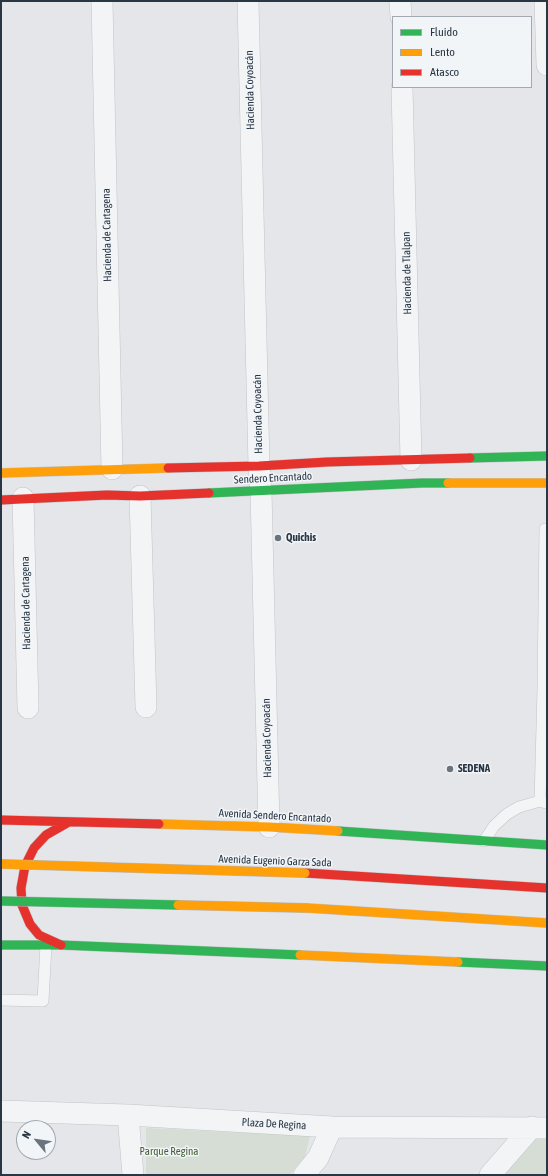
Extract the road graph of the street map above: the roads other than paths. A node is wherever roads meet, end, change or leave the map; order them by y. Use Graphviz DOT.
graph roads {
  1 [pos="102,1"];
  2 [pos="248,1"];
  3 [pos="400,1"];
  4 [pos="545,1"];
  5 [pos="400,16"];
  6 [pos="547,65"];
  7 [pos="402,88"];
  8 [pos="547,456"];
  9 [pos="411,460"];
  10 [pos="259,466"];
  11 [pos="112,469"];
  12 [pos="1,473"];
  13 [pos="547,482"];
  14 [pos="261,491"];
  15 [pos="140,496"];
  16 [pos="23,498"];
  17 [pos="1,500"];
  18 [pos="545,529"];
  19 [pos="545,689"];
  20 [pos="146,707"];
  21 [pos="28,708"];
  22 [pos="544,802"];
  23 [pos="1,820"];
  24 [pos="67,822"];
  25 [pos="269,827"];
  26 [pos="484,841"];
  27 [pos="547,845"];
  28 [pos="1,864"];
  29 [pos="547,888"];
  30 [pos="1,901"];
  31 [pos="547,923"];
  32 [pos="1,945"];
  33 [pos="46,945"];
  34 [pos="61,945"];
  35 [pos="547,966"];
  36 [pos="1,1000"];
  37 [pos="1,1111"];
  38 [pos="128,1115"];
  39 [pos="332,1127"];
  40 [pos="540,1127"];
  41 [pos="134,1175"];
  42 [pos="304,1175"];
  43 [pos="490,1175"];
  1 -- 11 [label="street, Hacienda de Cartagena"];
  2 -- 10 [label="street, Hacienda Coyoacán"];
  3 -- 5 [label="street"];
  4 -- 6 [label="street"];
  7 -- 9 [label="street, Hacienda de Tlalpan"];
  8 -- 9 [label="main road, Sendero Encantado"];
  9 -- 10 [label="main road, Sendero Encantado"];
  10 -- 11 [label="main road, Sendero Encantado"];
  10 -- 14 [label="street, Hacienda Coyoacán"];
  11 -- 12 [label="main road, Sendero Encantado"];
  13 -- 14 [label="main road, Sendero Encantado"];
  14 -- 15 [label="main road, Sendero Encantado"];
  14 -- 25 [label="street, Hacienda Coyoacán"];
  15 -- 16 [label="main road, Sendero Encantado"];
  15 -- 20 [label="street"];
  16 -- 17 [label="main road, Sendero Encantado"];
  16 -- 21 [label="street, Hacienda de Cartagena"];
  18 -- 19 [label="lane"];
  19 -- 22 [label="lane"];
  22 -- 26 [label="lane"];
  23 -- 24 [label="main road, Avenida Sendero Encantado"];
  24 -- 25 [label="main road, Avenida Sendero Encantado"];
  24 -- 34 [label="main road"];
  25 -- 26 [label="main road, Avenida Sendero Encantado"];
  26 -- 27 [label="main road, Avenida Sendero Encantado"];
  28 -- 29 [label="main road, Avenida Eugenio Garza Sada, bridge"];
  30 -- 31 [label="main road, bridge"];
  32 -- 33 [label="main road"];
  33 -- 34 [label="main road"];
  33 -- 36 [label="lane"];
  34 -- 35 [label="main road"];
  37 -- 38 [label="street, Plaza De Regina"];
  38 -- 39 [label="street, Plaza De Regina"];
  38 -- 41 [label="street"];
  39 -- 40 [label="street, Plaza De Regina"];
  39 -- 42 [label="street"];
  40 -- 43 [label="street"];
}
